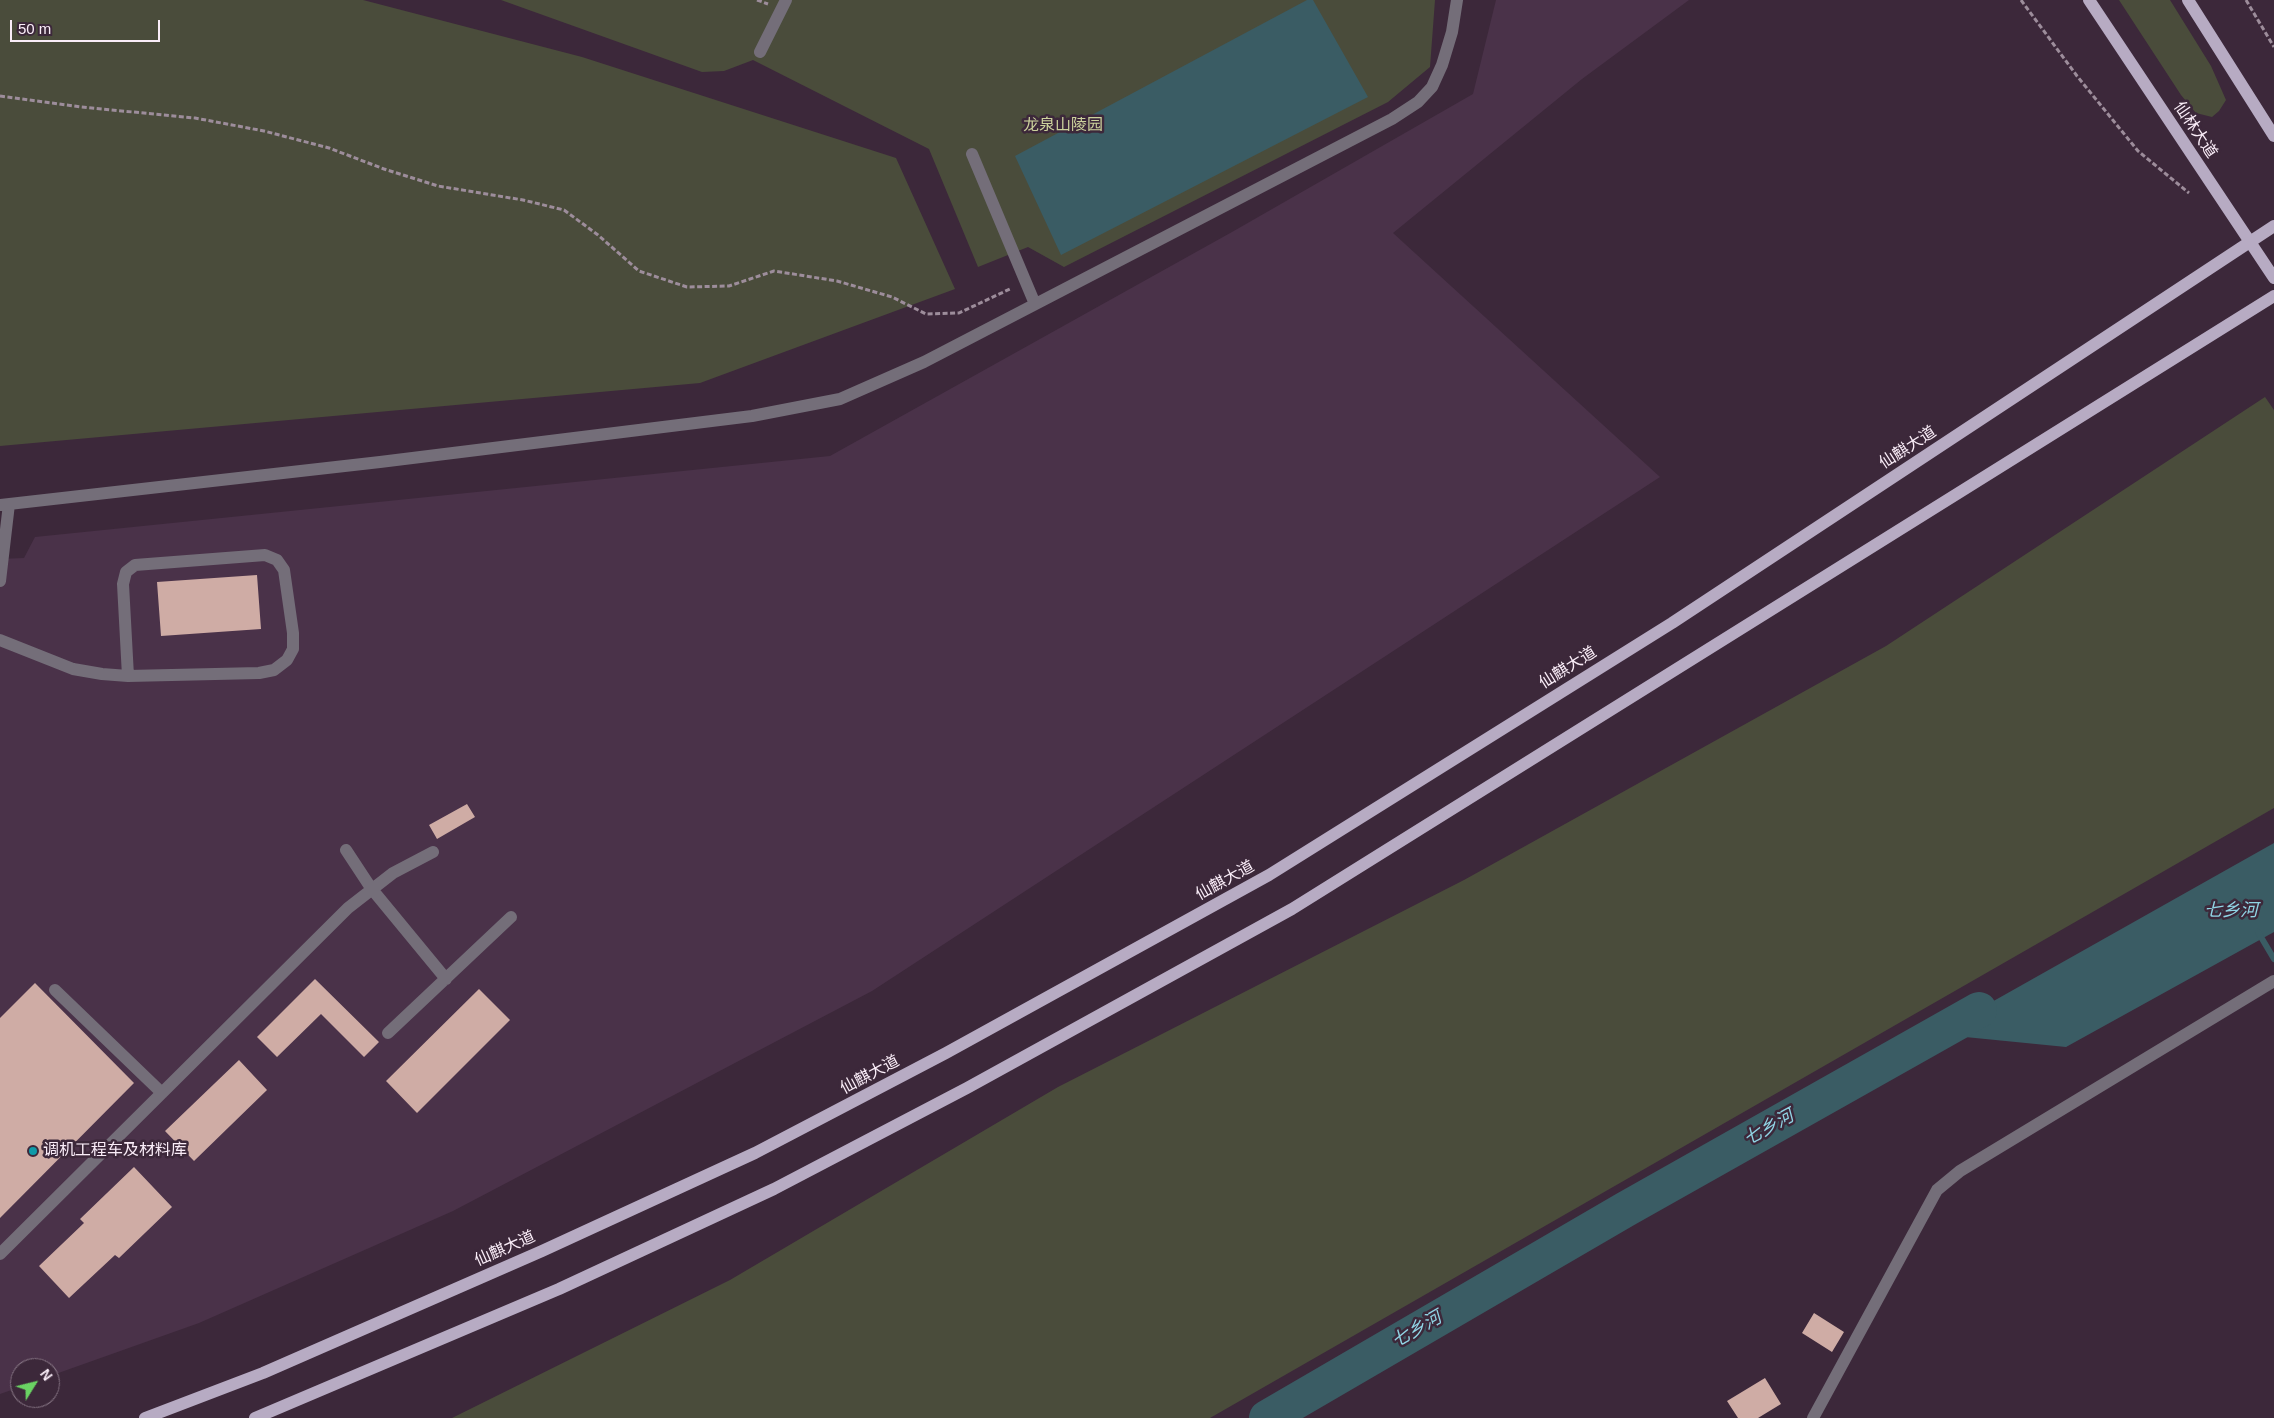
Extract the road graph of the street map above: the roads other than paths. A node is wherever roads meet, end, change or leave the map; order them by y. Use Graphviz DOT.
graph roads {
  1 [pos="786,0"];
  2 [pos="1458,0"];
  3 [pos="2089,0"];
  4 [pos="2188,0"];
  5 [pos="760,52"];
  6 [pos="2274,136"];
  7 [pos="972,154"];
  8 [pos="2274,226"];
  9 [pos="2249,242"];
  10 [pos="2274,278"];
  11 [pos="2274,296"];
  12 [pos="1035,304"];
  13 [pos="4,504"];
  14 [pos="0,581"];
  15 [pos="0,640"];
  16 [pos="128,676"];
  17 [pos="346,850"];
  18 [pos="433,852"];
  19 [pos="372,888"];
  20 [pos="511,918"];
  21 [pos="446,979"];
  22 [pos="2274,981"];
  23 [pos="55,990"];
  24 [pos="388,1033"];
  25 [pos="162,1093"];
  26 [pos="0,1254"];
  27 [pos="145,1418"];
  28 [pos="255,1418"];
  29 [pos="1813,1418"];
  1 -- 5 [label="street"];
  2 -- 12 [label="street"];
  3 -- 9 [label="main road, 仙林大道"];
  4 -- 6 [label="main road"];
  7 -- 12 [label="street"];
  8 -- 9 [label="main road, 仙麒大道"];
  9 -- 10 [label="main road, 仙林大道"];
  9 -- 27 [label="main road, 仙麒大道"];
  11 -- 28 [label="main road"];
  12 -- 13 [label="street"];
  13 -- 14 [label="street"];
  15 -- 16 [label="street"];
  16 -- 16 [label="street"];
  17 -- 19 [label="street"];
  18 -- 19 [label="street"];
  19 -- 21 [label="street"];
  19 -- 25 [label="street"];
  20 -- 21 [label="street"];
  21 -- 24 [label="street"];
  22 -- 29 [label="street"];
  23 -- 25 [label="street"];
  25 -- 26 [label="street"];
}
